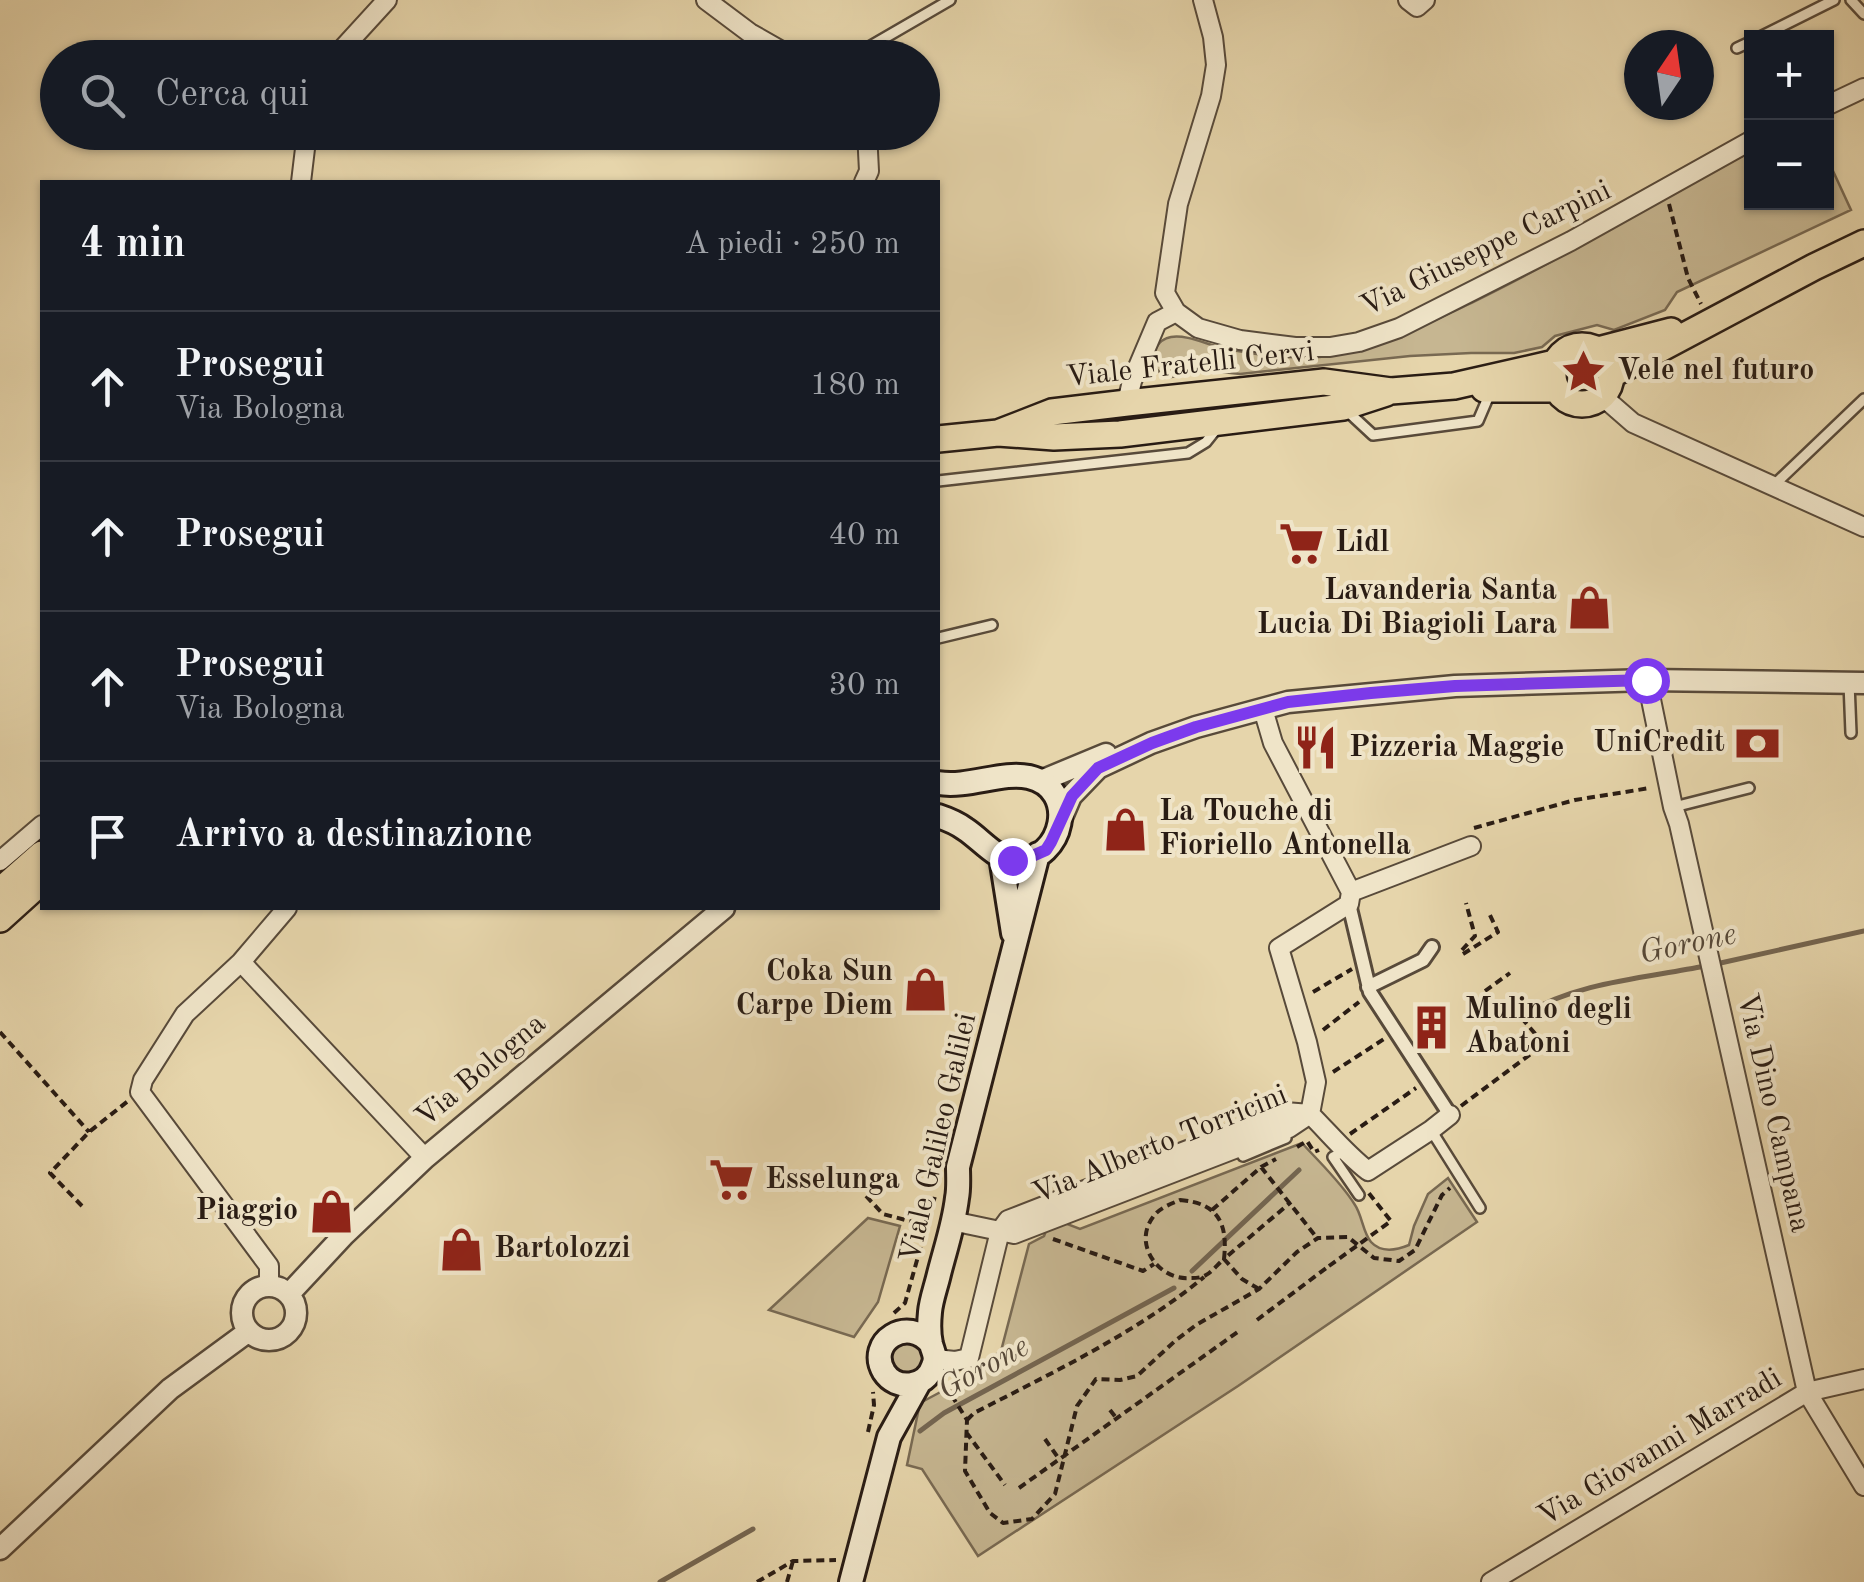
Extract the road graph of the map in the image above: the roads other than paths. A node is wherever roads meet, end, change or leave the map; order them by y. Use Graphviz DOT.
graph roads {
  1 [pos="387,0"];
  2 [pos="706,0"];
  3 [pos="950,0"];
  4 [pos="1203,0"];
  5 [pos="1834,0"];
  6 [pos="1851,0"];
  7 [pos="1864,14"];
  8 [pos="1773,30"];
  9 [pos="350,40"];
  10 [pos="762,40"];
  11 [pos="881,40"];
  12 [pos="1744,44"];
  13 [pos="1736,48"];
  14 [pos="1864,88"];
  15 [pos="1834,102"];
  16 [pos="1744,145"];
  17 [pos="305,150"];
  18 [pos="868,150"];
  19 [pos="301,180"];
  20 [pos="865,180"];
  21 [pos="1864,243"];
  22 [pos="1176,312"];
  23 [pos="1710,322"];
  24 [pos="1598,350"];
  25 [pos="1555,363"];
  26 [pos="1607,385"];
  27 [pos="1454,386"];
  28 [pos="1556,389"];
  29 [pos="1492,390"];
  30 [pos="1390,391"];
  31 [pos="1864,399"];
  32 [pos="1127,402"];
  33 [pos="1343,407"];
  34 [pos="1223,421"];
  35 [pos="998,433"];
  36 [pos="1054,437"];
  37 [pos="940,439"];
  38 [pos="1049,467"];
  39 [pos="940,481"];
  40 [pos="1772,486"];
  41 [pos="1864,527"];
  42 [pos="992,625"];
  43 [pos="940,638"];
  44 [pos="1646,680"];
  45 [pos="1856,683"];
  46 [pos="1263,709"];
  47 [pos="1850,733"];
  48 [pos="1152,743"];
  49 [pos="1041,782"];
  50 [pos="940,783"];
  51 [pos="1749,788"];
  52 [pos="1673,807"];
  53 [pos="940,817"];
  54 [pos="1062,817"];
  55 [pos="40,827"];
  56 [pos="1471,846"];
  57 [pos="1038,854"];
  58 [pos="40,856"];
  59 [pos="1001,857"];
  60 [pos="0,861"];
  61 [pos="40,883"];
  62 [pos="0,891"];
  63 [pos="1350,898"];
  64 [pos="285,910"];
  65 [pos="722,910"];
  66 [pos="0,919"];
  67 [pos="1015,945"];
  68 [pos="1432,947"];
  69 [pos="241,962"];
  70 [pos="1369,990"];
  71 [pos="1310,1114"];
  72 [pos="1450,1115"];
  73 [pos="1431,1130"];
  74 [pos="1287,1138"];
  75 [pos="1238,1146"];
  76 [pos="1344,1152"];
  77 [pos="425,1158"];
  78 [pos="1363,1193"];
  79 [pos="1480,1208"];
  80 [pos="940,1223"];
  81 [pos="1007,1232"];
  82 [pos="269,1286"];
  83 [pos="290,1294"];
  84 [pos="249,1331"];
  85 [pos="933,1352"];
  86 [pos="1864,1379"];
  87 [pos="918,1383"];
  88 [pos="1807,1392"];
  89 [pos="1864,1486"];
  90 [pos="0,1549"];
  91 [pos="842,1576"];
  92 [pos="1491,1582"];
  1 -- 9 [label="street"];
  2 -- 10 [label="street"];
  3 -- 11 [label="lane"];
  4 -- 22 [label="street"];
  5 -- 8 [label="lane"];
  6 -- 7 [label="lane"];
  12 -- 13 [label="lane"];
  14 -- 15 [label="street"];
  16 -- 22 [label="street, Via Giuseppe Carpini"];
  17 -- 19 [label="street"];
  18 -- 20 [label="street"];
  21 -- 23 [label="main road"];
  22 -- 32 [label="street"];
  23 -- 24 [label="main road"];
  23 -- 26 [label="main road"];
  24 -- 25 [label="main road"];
  24 -- 26 [label="main road"];
  25 -- 27 [label="main road"];
  25 -- 28 [label="main road"];
  26 -- 28 [label="main road"];
  26 -- 40 [label="street"];
  27 -- 29 [label="main road"];
  27 -- 30 [label="main road, Viale Fratelli Cervi"];
  28 -- 29 [label="main road"];
  29 -- 33 [label="lane"];
  30 -- 32 [label="main road, Viale Fratelli Cervi"];
  30 -- 33 [label="main road, Viale Fratelli Cervi"];
  31 -- 40 [label="lane"];
  32 -- 35 [label="main road, Viale Fratelli Cervi"];
  33 -- 34 [label="main road, Viale Fratelli Cervi"];
  34 -- 36 [label="main road, Viale Fratelli Cervi"];
  34 -- 38 [label="lane"];
  35 -- 36 [label="main road, Viale Fratelli Cervi"];
  35 -- 37 [label="main road, Viale Fratelli Cervi"];
  36 -- 38 [label="lane"];
  38 -- 39 [label="lane"];
  40 -- 41 [label="street"];
  42 -- 43 [label="lane"];
  44 -- 45 [label="street"];
  44 -- 46 [label="street"];
  44 -- 52 [label="street, Via Dino Campana"];
  45 -- 47 [label="lane"];
  46 -- 48 [label="street"];
  46 -- 63 [label="street"];
  48 -- 49 [label="street"];
  48 -- 54 [label="street"];
  49 -- 50 [label="main road"];
  49 -- 54 [label="main road"];
  51 -- 52 [label="lane"];
  52 -- 88 [label="street, Via Dino Campana"];
  53 -- 59 [label="main road"];
  54 -- 57 [label="main road"];
  55 -- 60 [label="street"];
  56 -- 63 [label="street"];
  57 -- 59 [label="main road"];
  57 -- 67 [label="main road, Viale Galileo Galilei"];
  58 -- 62 [label="main road"];
  59 -- 67 [label="main road"];
  61 -- 66 [label="main road"];
  63 -- 70 [label="street"];
  63 -- 71 [label="street"];
  64 -- 69 [label="street"];
  65 -- 77 [label="street, Via Bologna"];
  67 -- 80 [label="main road, Viale Galileo Galilei"];
  68 -- 70 [label="street"];
  69 -- 77 [label="street"];
  69 -- 82 [label="street"];
  70 -- 72 [label="street"];
  71 -- 75 [label="street, Via Alberto Torricini"];
  71 -- 76 [label="street"];
  71 -- 81 [label="street, Via Alberto Torricini"];
  72 -- 73 [label="street"];
  73 -- 76 [label="street"];
  73 -- 79 [label="lane"];
  74 -- 75 [label="lane"];
  75 -- 81 [label="street, Via Alberto Torricini"];
  76 -- 78 [label="lane"];
  77 -- 83 [label="street, Via Bologna"];
  80 -- 81 [label="street, Via Alberto Torricini"];
  80 -- 85 [label="main road, Viale Galileo Galilei"];
  81 -- 85 [label="street, Via Alberto Torricini"];
  82 -- 83 [label="street"];
  82 -- 84 [label="street"];
  83 -- 84 [label="street, Via Bologna"];
  84 -- 90 [label="street, Via Bologna"];
  85 -- 87 [label="main road"];
  85 -- 87 [label="main road"];
  86 -- 88 [label="street, Via Giovanni Marradi"];
  87 -- 91 [label="main road"];
  88 -- 89 [label="street, Via Dino Campana"];
  88 -- 92 [label="street, Via Giovanni Marradi"];
}
